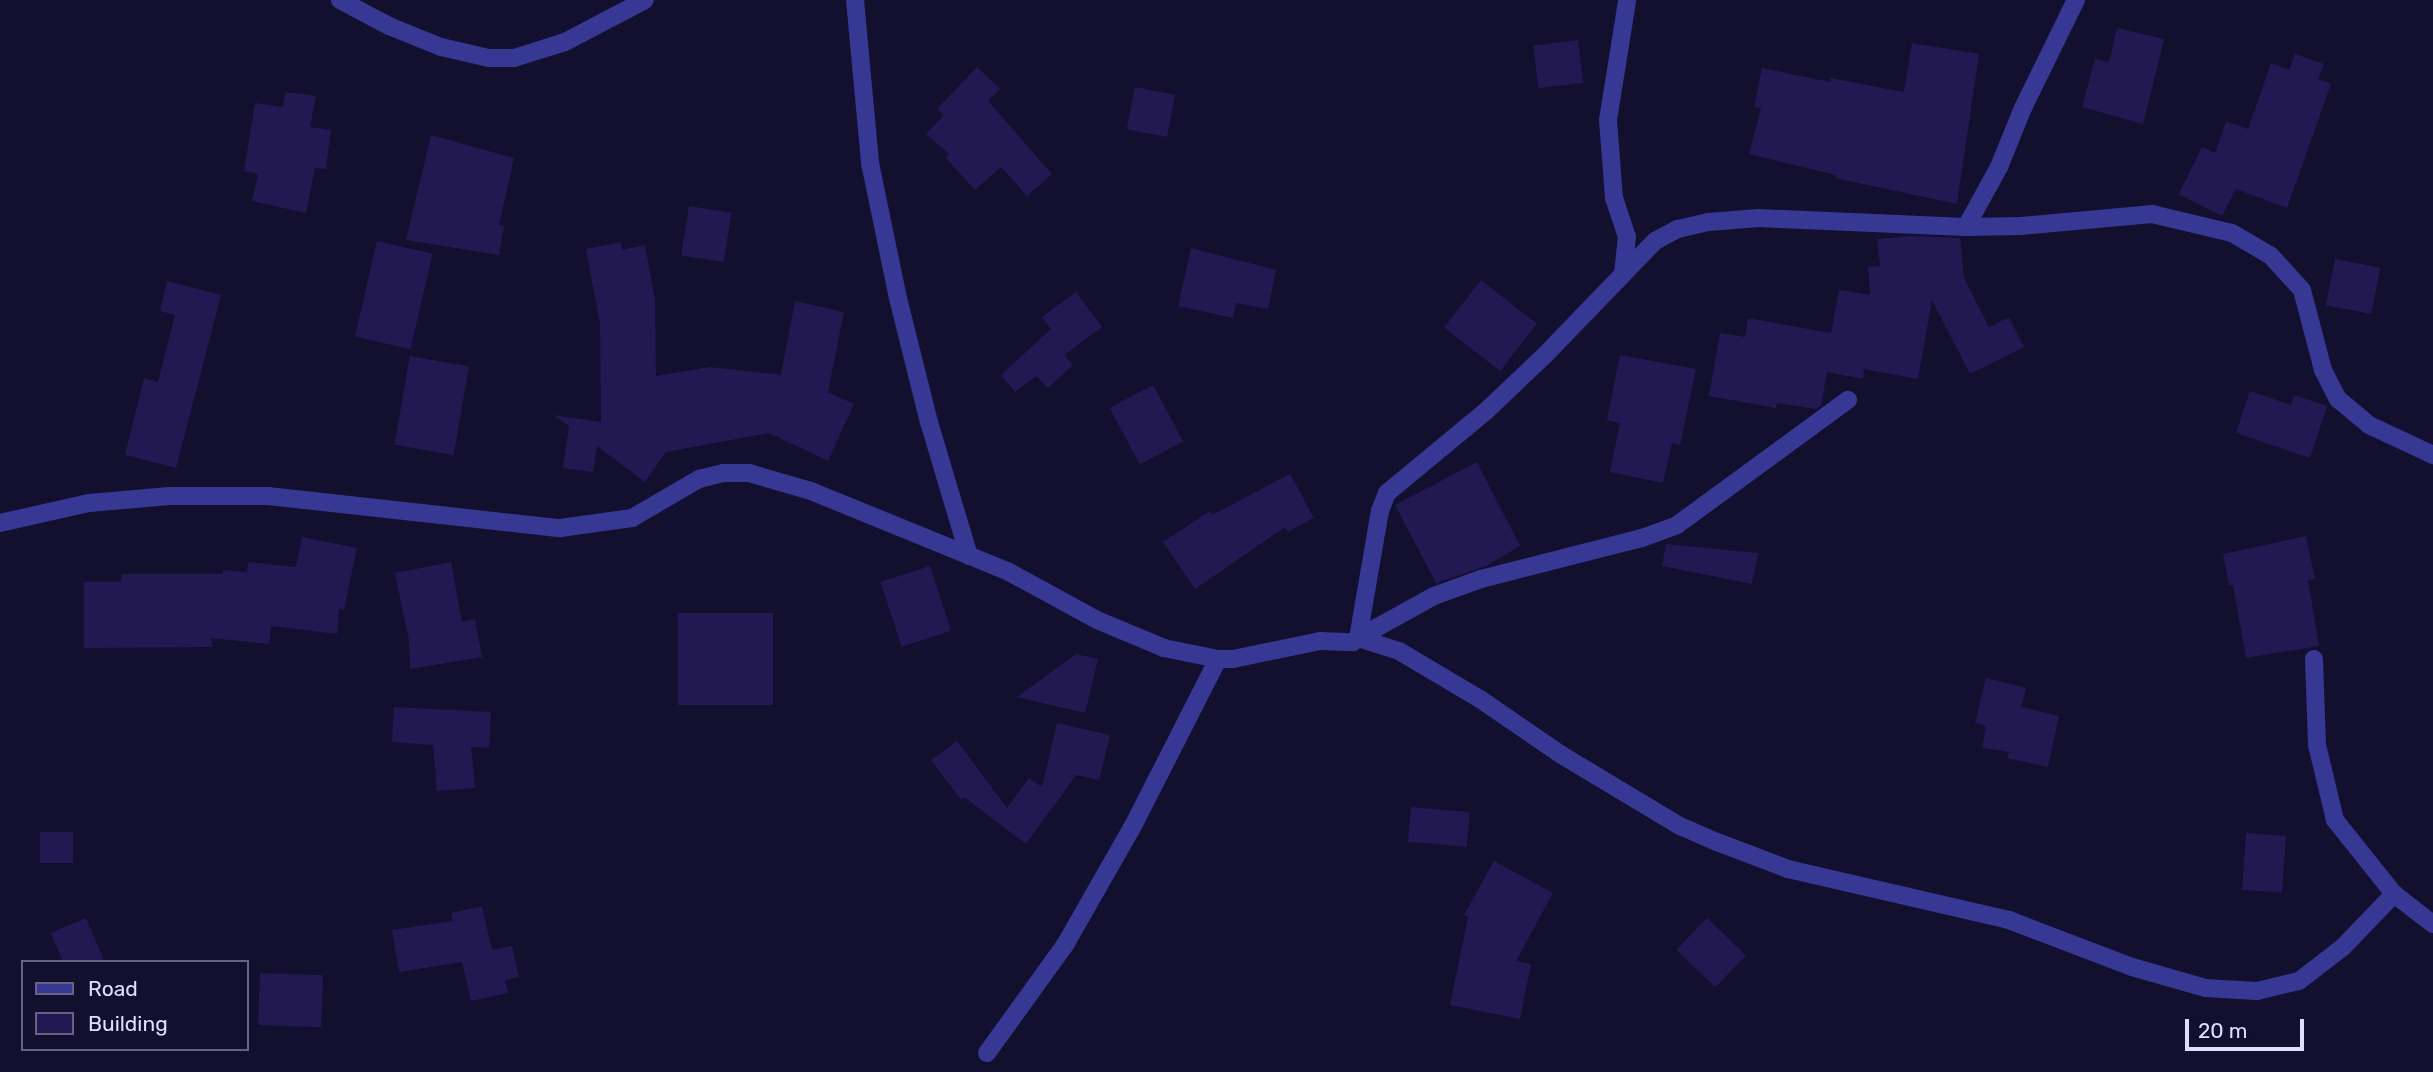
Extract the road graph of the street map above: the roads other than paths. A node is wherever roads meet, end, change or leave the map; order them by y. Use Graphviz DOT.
graph roads {
  1 [pos="340,0"];
  2 [pos="645,0"];
  3 [pos="855,0"];
  4 [pos="2076,0"];
  5 [pos="1626,2"];
  6 [pos="1966,227"];
  7 [pos="1623,274"];
  8 [pos="1848,400"];
  9 [pos="2433,456"];
  10 [pos="0,523"];
  11 [pos="969,556"];
  12 [pos="1358,638"];
  13 [pos="1218,659"];
  14 [pos="2314,659"];
  15 [pos="2394,894"];
  16 [pos="2433,924"];
  17 [pos="987,1053"];
  1 -- 2 [label="street"];
  3 -- 11 [label="street"];
  4 -- 6 [label="street"];
  5 -- 7 [label="street"];
  6 -- 7 [label="street"];
  6 -- 9 [label="street"];
  7 -- 12 [label="street"];
  8 -- 12 [label="street"];
  10 -- 11 [label="street"];
  11 -- 13 [label="street"];
  12 -- 13 [label="street"];
  12 -- 15 [label="street"];
  13 -- 17 [label="street"];
  14 -- 15 [label="street"];
  15 -- 16 [label="street"];
}
